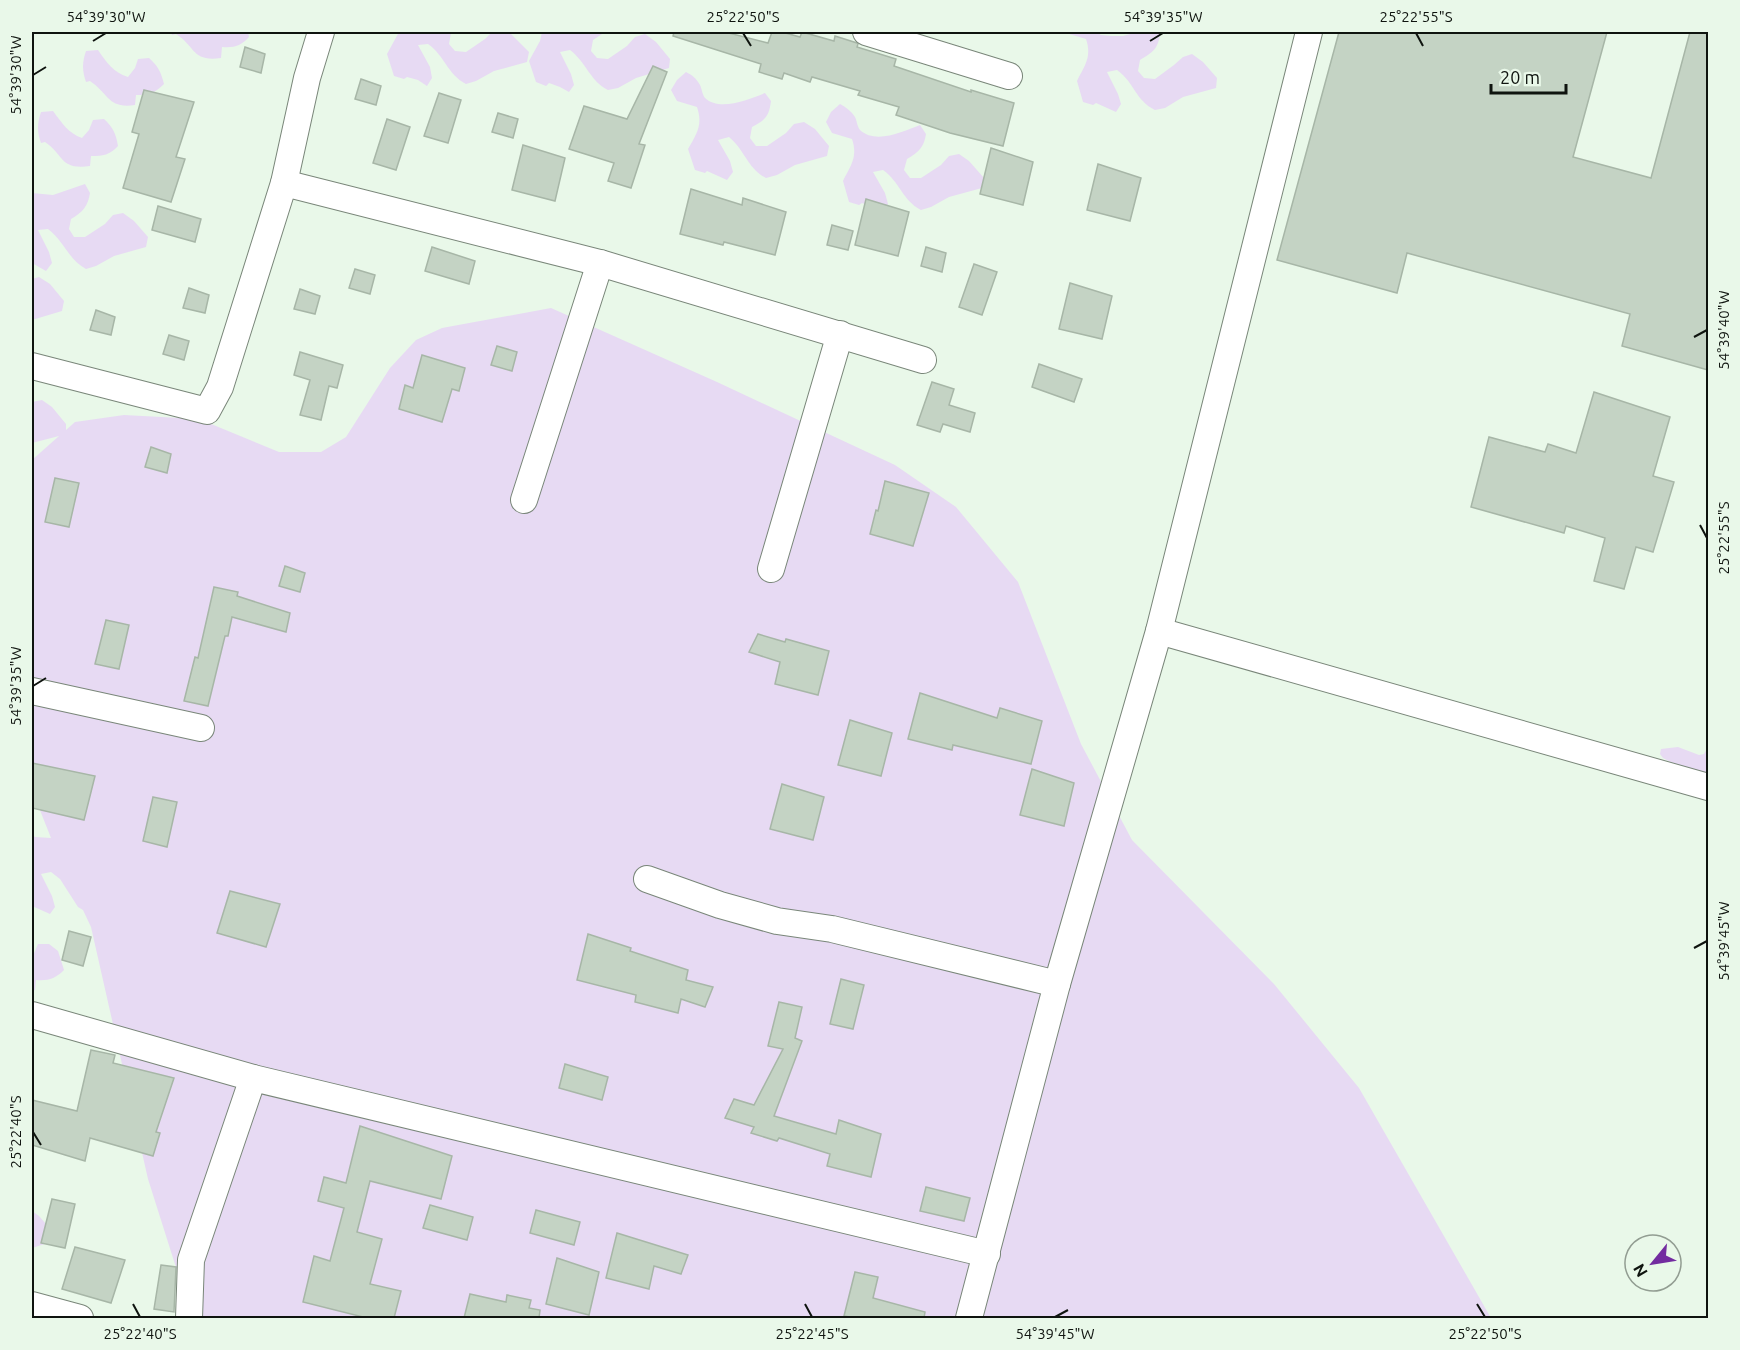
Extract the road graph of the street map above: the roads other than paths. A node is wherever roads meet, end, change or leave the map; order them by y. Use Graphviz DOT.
graph roads {
  1 [pos="321,32"];
  2 [pos="866,32"];
  3 [pos="1309,32"];
  4 [pos="1009,76"];
  5 [pos="284,183"];
  6 [pos="600,262"];
  7 [pos="840,334"];
  8 [pos="923,360"];
  9 [pos="32,366"];
  10 [pos="524,500"];
  11 [pos="771,569"];
  12 [pos="1159,631"];
  13 [pos="32,690"];
  14 [pos="201,728"];
  15 [pos="1708,787"];
  16 [pos="648,879"];
  17 [pos="1057,984"];
  18 [pos="32,1015"];
  19 [pos="253,1078"];
  20 [pos="987,1254"];
  21 [pos="32,1305"];
  22 [pos="80,1318"];
  23 [pos="189,1318"];
  24 [pos="969,1318"];
  1 -- 5 [label="street"];
  2 -- 4 [label="street"];
  3 -- 12 [label="street"];
  5 -- 6 [label="street"];
  5 -- 9 [label="street"];
  6 -- 7 [label="street"];
  6 -- 10 [label="street"];
  7 -- 8 [label="street"];
  7 -- 11 [label="street"];
  12 -- 15 [label="street"];
  12 -- 17 [label="street"];
  13 -- 14 [label="street"];
  16 -- 17 [label="street"];
  17 -- 20 [label="street"];
  18 -- 19 [label="street"];
  19 -- 20 [label="street"];
  19 -- 23 [label="street"];
  20 -- 24 [label="street"];
  21 -- 22 [label="street"];
}
